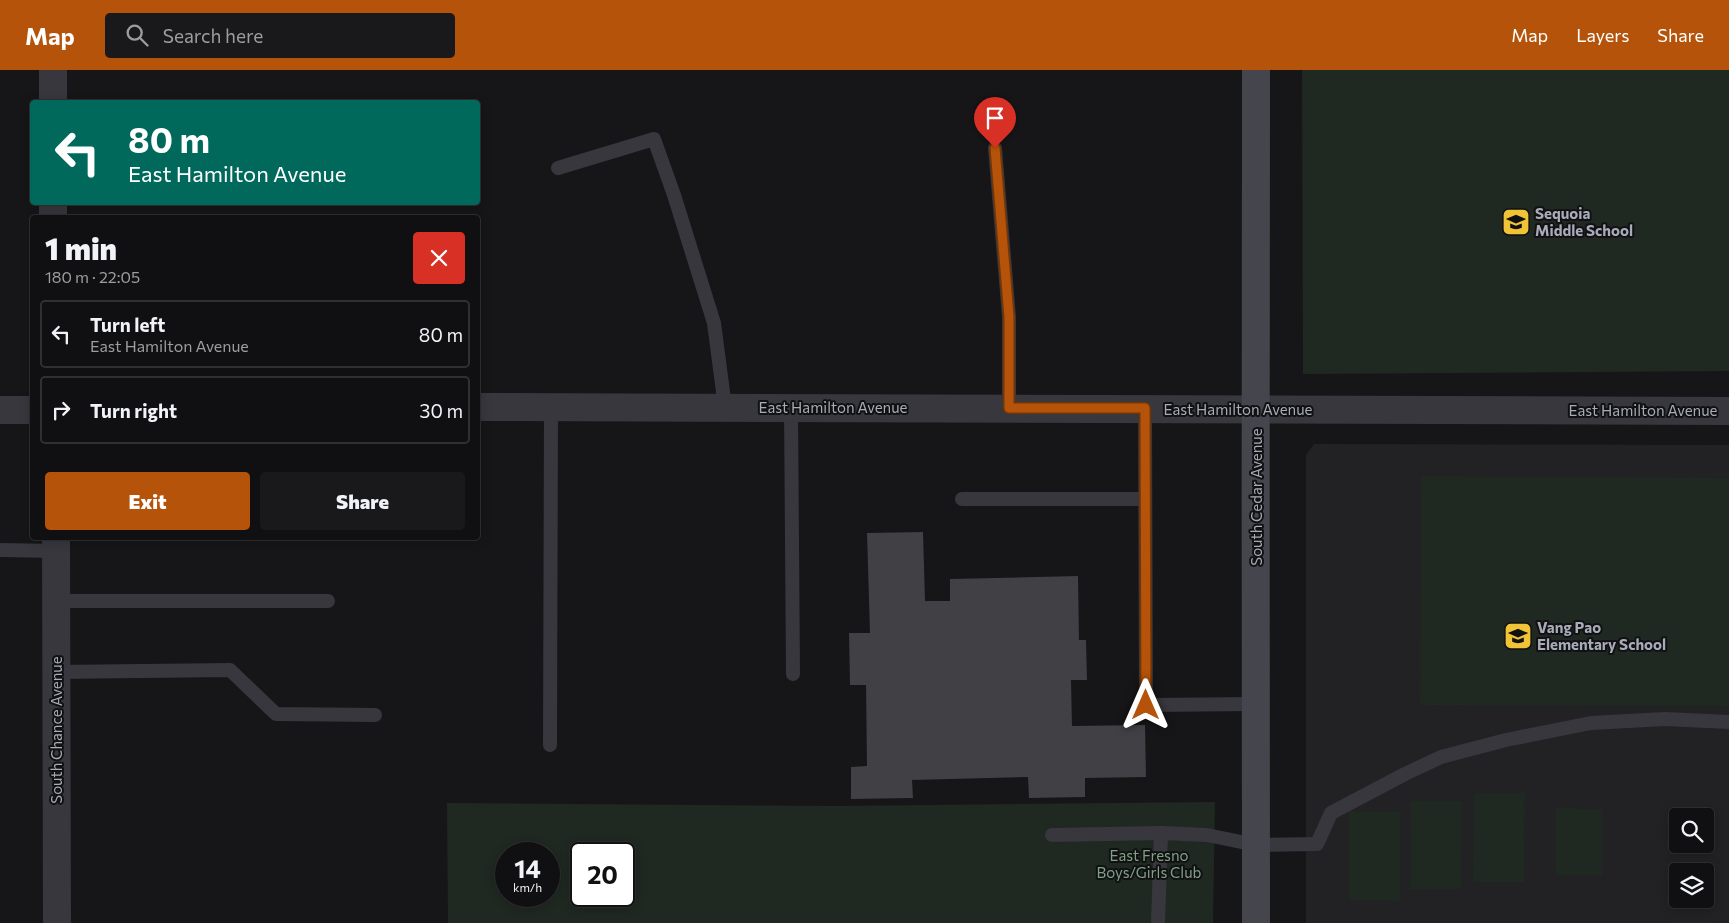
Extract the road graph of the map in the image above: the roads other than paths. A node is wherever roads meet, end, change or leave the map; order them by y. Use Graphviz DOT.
graph roads {
  1 [pos="54,70"];
  2 [pos="1256,70"];
  3 [pos="53,100"];
  4 [pos="995,148"];
  5 [pos="558,168"];
  6 [pos="551,406"];
  7 [pos="480,407"];
  8 [pos="725,407"];
  9 [pos="791,407"];
  10 [pos="1009,408"];
  11 [pos="1145,408"];
  12 [pos="1256,409"];
  13 [pos="0,410"];
  14 [pos="30,410"];
  15 [pos="1729,410"];
  16 [pos="962,499"];
  17 [pos="1145,499"];
  18 [pos="56,544"];
  19 [pos="0,550"];
  20 [pos="56,601"];
  21 [pos="328,601"];
  22 [pos="56,672"];
  23 [pos="793,674"];
  24 [pos="1255,704"];
  25 [pos="375,714"];
  26 [pos="1729,722"];
  27 [pos="550,745"];
  28 [pos="1160,833"];
  29 [pos="1052,835"];
  30 [pos="1256,845"];
  31 [pos="57,923"];
  32 [pos="1158,923"];
  33 [pos="1256,923"];
  1 -- 3 [label="street"];
  2 -- 12 [label="main road, South Cedar Avenue"];
  4 -- 10 [label="lane"];
  5 -- 8 [label="lane"];
  6 -- 7 [label="street, East Hamilton Avenue"];
  6 -- 8 [label="street, East Hamilton Avenue"];
  6 -- 27 [label="lane"];
  8 -- 9 [label="street, East Hamilton Avenue"];
  9 -- 10 [label="street, East Hamilton Avenue"];
  9 -- 23 [label="lane"];
  10 -- 11 [label="street, East Hamilton Avenue"];
  11 -- 12 [label="street, East Hamilton Avenue"];
  11 -- 17 [label="lane"];
  12 -- 15 [label="street, East Hamilton Avenue"];
  12 -- 24 [label="main road, South Cedar Avenue"];
  13 -- 14 [label="street"];
  16 -- 17 [label="lane"];
  17 -- 24 [label="lane"];
  18 -- 19 [label="lane"];
  18 -- 20 [label="street, South Chance Avenue"];
  20 -- 21 [label="lane"];
  20 -- 22 [label="street, South Chance Avenue"];
  22 -- 25 [label="lane"];
  22 -- 31 [label="street, South Chance Avenue"];
  24 -- 30 [label="main road, South Cedar Avenue"];
  26 -- 30 [label="lane"];
  28 -- 29 [label="lane"];
  28 -- 30 [label="lane"];
  28 -- 32 [label="lane"];
  30 -- 33 [label="main road, South Cedar Avenue"];
}
